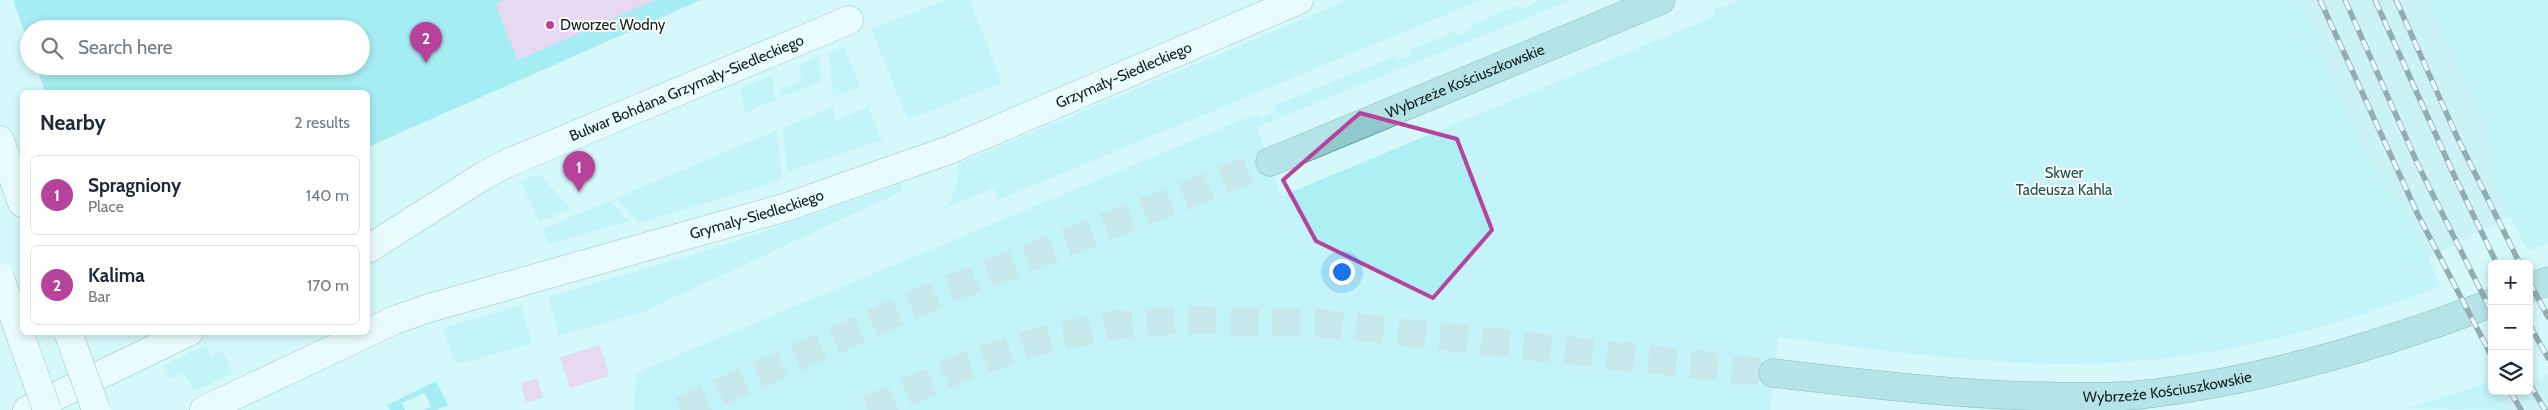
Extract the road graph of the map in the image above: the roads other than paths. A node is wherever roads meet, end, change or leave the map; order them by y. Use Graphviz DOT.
graph roads {
  1 [pos="1300,0"];
  2 [pos="1661,0"];
  3 [pos="849,20"];
  4 [pos="0,140"];
  5 [pos="949,150"];
  6 [pos="1270,162"];
  7 [pos="20,197"];
  8 [pos="370,248"];
  9 [pos="0,278"];
  10 [pos="2548,281"];
  11 [pos="2533,287"];
  12 [pos="2488,304"];
  13 [pos="20,322"];
  14 [pos="370,332"];
  15 [pos="26,335"];
  16 [pos="69,335"];
  17 [pos="183,335"];
  18 [pos="364,335"];
  19 [pos="1773,373"];
  20 [pos="56,401"];
  21 [pos="27,410"];
  22 [pos="96,410"];
  23 [pos="204,410"];
  1 -- 5 [label="street, Grzymały-Siedleckiego"];
  2 -- 6 [label="main road, Wybrzeże Kościuszkowskie"];
  3 -- 8 [label="street, Bulwar Bohdana Grzymały-Siedleckiego"];
  4 -- 7 [label="street"];
  5 -- 14 [label="street, Grymaly-Siedleckiego"];
  9 -- 13 [label="street, bridge"];
  10 -- 11 [label="main road"];
  12 -- 19 [label="main road, Wybrzeże Kościuszkowskie"];
  15 -- 20 [label="street, bridge"];
  16 -- 22 [label="street, bridge"];
  17 -- 20 [label="street"];
  18 -- 23 [label="street, Grymaly-Siedleckiego"];
  20 -- 21 [label="street"];
}
